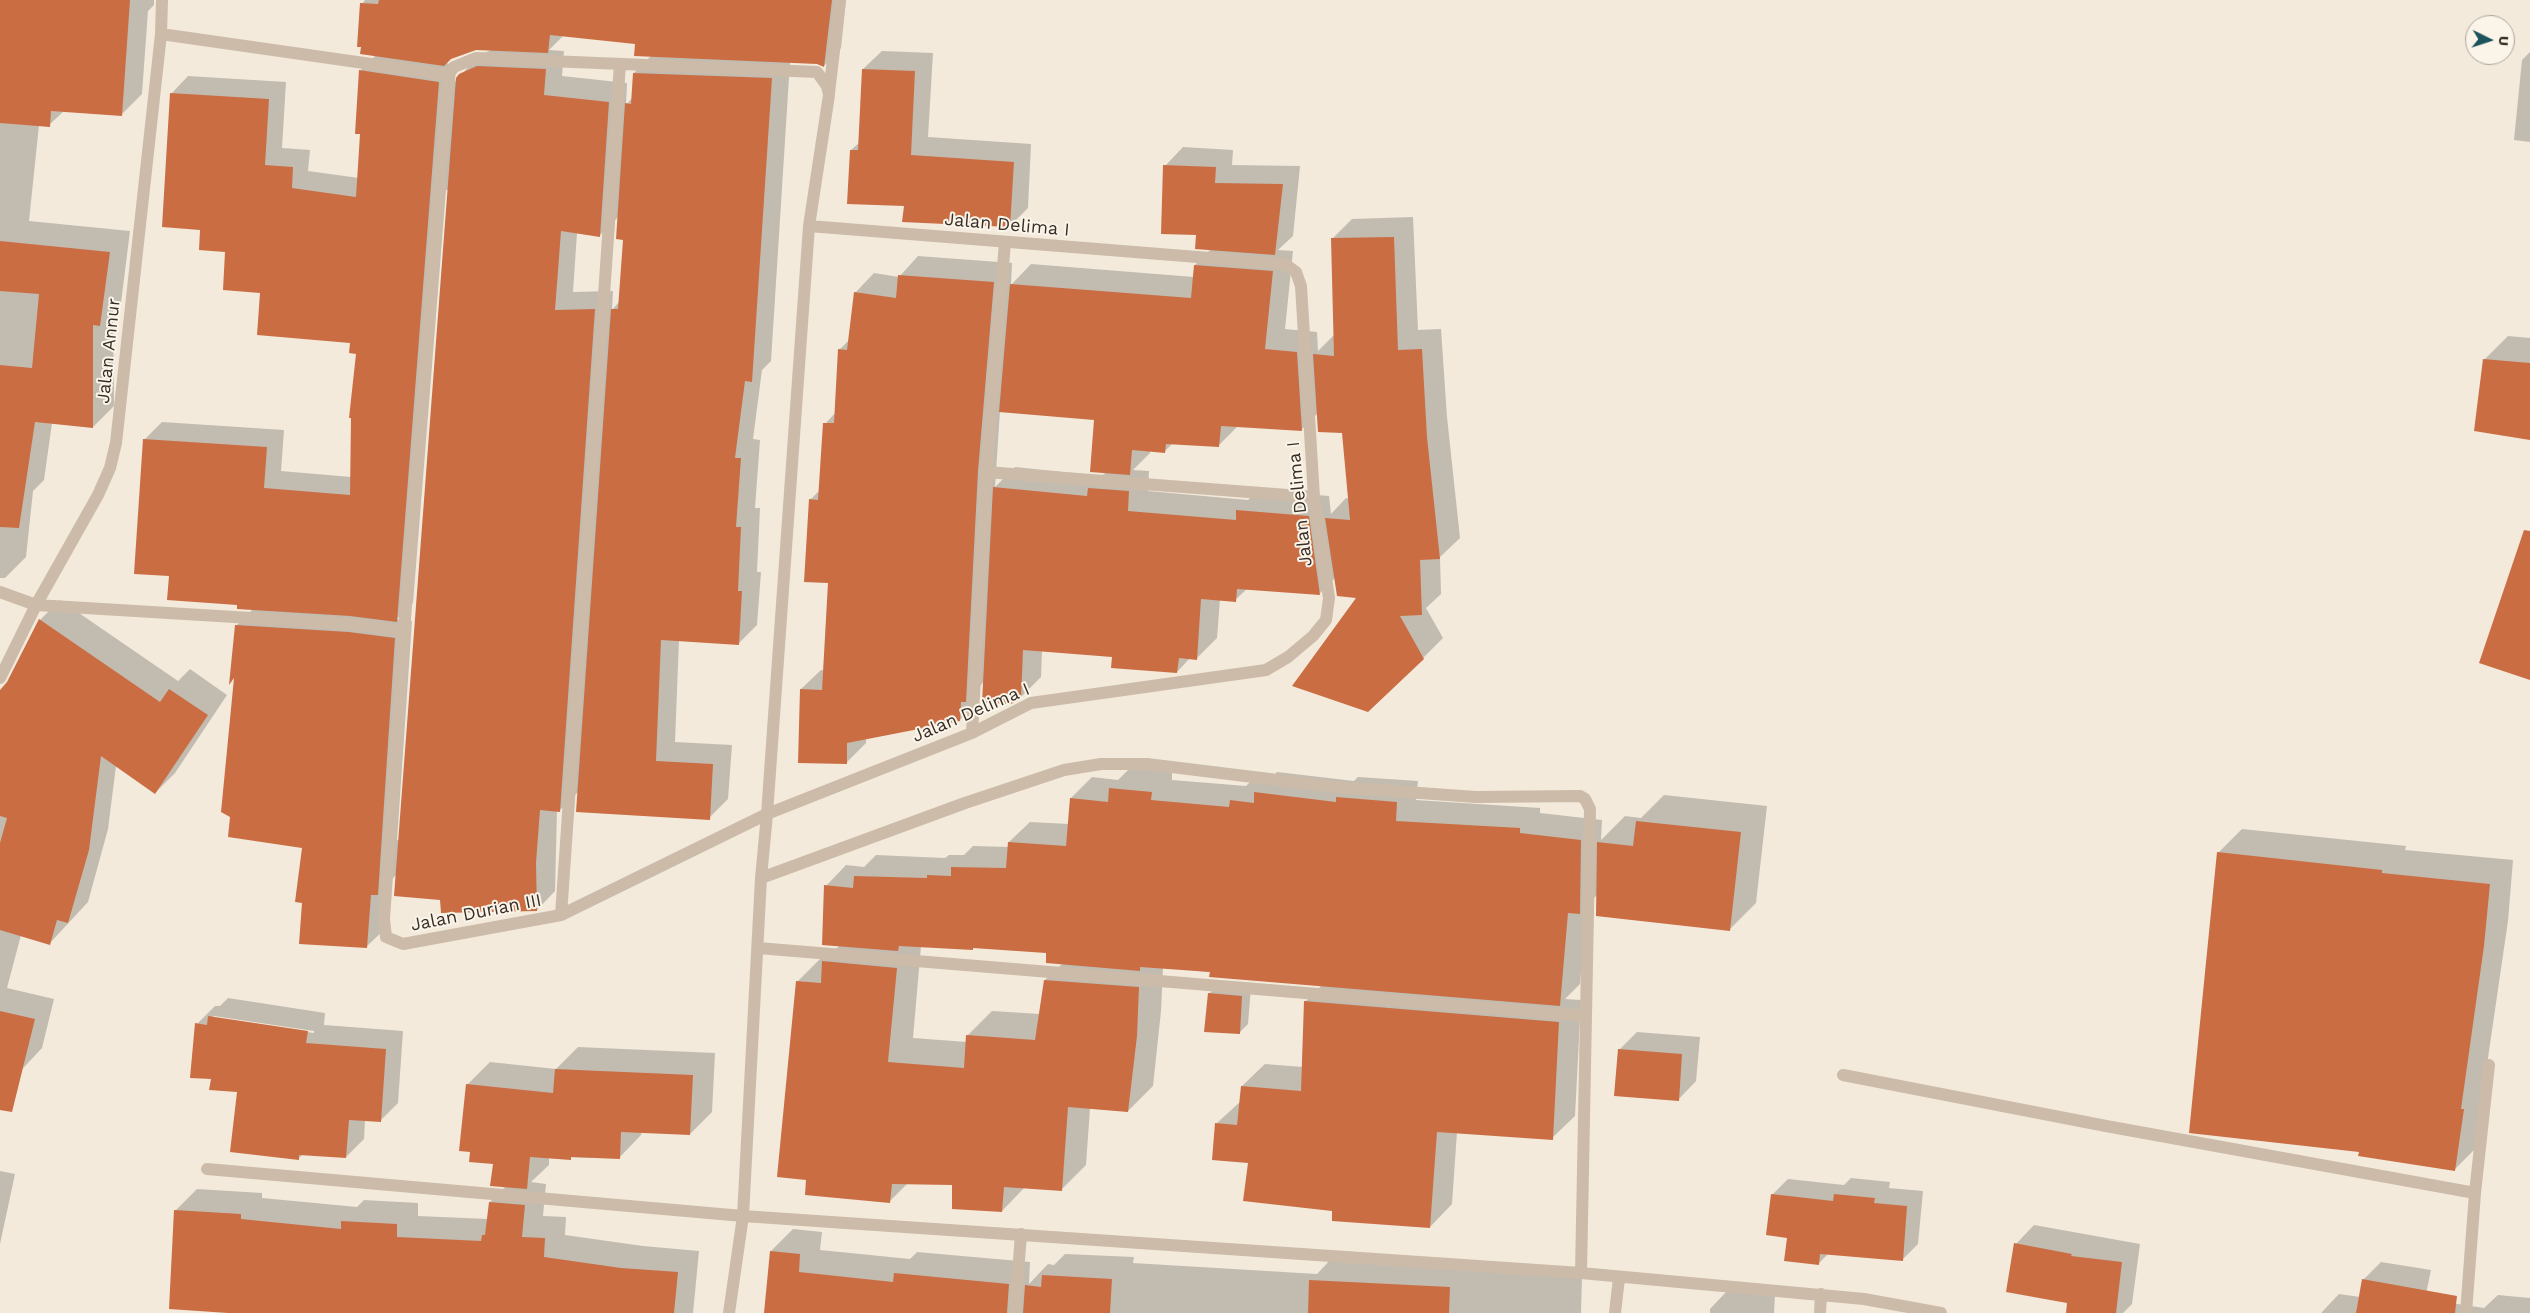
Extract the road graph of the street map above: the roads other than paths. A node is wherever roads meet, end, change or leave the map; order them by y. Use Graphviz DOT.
graph roads {
  1 [pos="162,0"];
  2 [pos="840,0"];
  3 [pos="161,34"];
  4 [pos="620,64"];
  5 [pos="448,75"];
  6 [pos="829,95"];
  7 [pos="808,226"];
  8 [pos="1005,242"];
  9 [pos="986,472"];
  10 [pos="1314,497"];
  11 [pos="0,592"];
  12 [pos="36,605"];
  13 [pos="404,631"];
  14 [pos="0,678"];
  15 [pos="972,733"];
  16 [pos="767,814"];
  17 [pos="761,878"];
  18 [pos="561,915"];
  19 [pos="758,948"];
  20 [pos="1585,1016"];
  21 [pos="2489,1065"];
  22 [pos="1843,1075"];
  23 [pos="207,1169"];
  24 [pos="2475,1193"];
  25 [pos="743,1216"];
  26 [pos="1021,1234"];
  27 [pos="1581,1274"];
  28 [pos="1619,1278"];
  29 [pos="1821,1294"];
  30 [pos="729,1313"];
  31 [pos="1015,1313"];
  32 [pos="1615,1313"];
  33 [pos="1820,1313"];
  34 [pos="1942,1313"];
  35 [pos="2466,1313"];
  1 -- 3 [label="street, Jalan Annur"];
  2 -- 6 [label="street"];
  3 -- 5 [label="street"];
  3 -- 12 [label="street, Jalan Annur"];
  4 -- 5 [label="street"];
  4 -- 6 [label="street"];
  4 -- 18 [label="street"];
  5 -- 13 [label="street"];
  6 -- 7 [label="street"];
  7 -- 8 [label="street, Jalan Delima I"];
  7 -- 16 [label="street"];
  8 -- 9 [label="street"];
  8 -- 10 [label="street, Jalan Delima I"];
  9 -- 10 [label="street"];
  9 -- 15 [label="street"];
  10 -- 15 [label="street, Jalan Delima I"];
  11 -- 12 [label="street"];
  12 -- 13 [label="street"];
  12 -- 14 [label="street, Jalan Annur"];
  13 -- 18 [label="street, Jalan Durian III"];
  15 -- 16 [label="street, Jalan Delima I"];
  16 -- 17 [label="street"];
  16 -- 18 [label="street, Jalan Durian III"];
  17 -- 19 [label="street"];
  17 -- 20 [label="street"];
  19 -- 20 [label="street"];
  19 -- 25 [label="street"];
  20 -- 27 [label="street"];
  21 -- 24 [label="street"];
  22 -- 24 [label="street"];
  23 -- 25 [label="street"];
  24 -- 35 [label="street"];
  25 -- 26 [label="street"];
  25 -- 30 [label="street"];
  26 -- 27 [label="street"];
  26 -- 31 [label="street"];
  27 -- 28 [label="street"];
  28 -- 29 [label="street"];
  28 -- 32 [label="street"];
  29 -- 33 [label="street"];
  29 -- 34 [label="street"];
}
